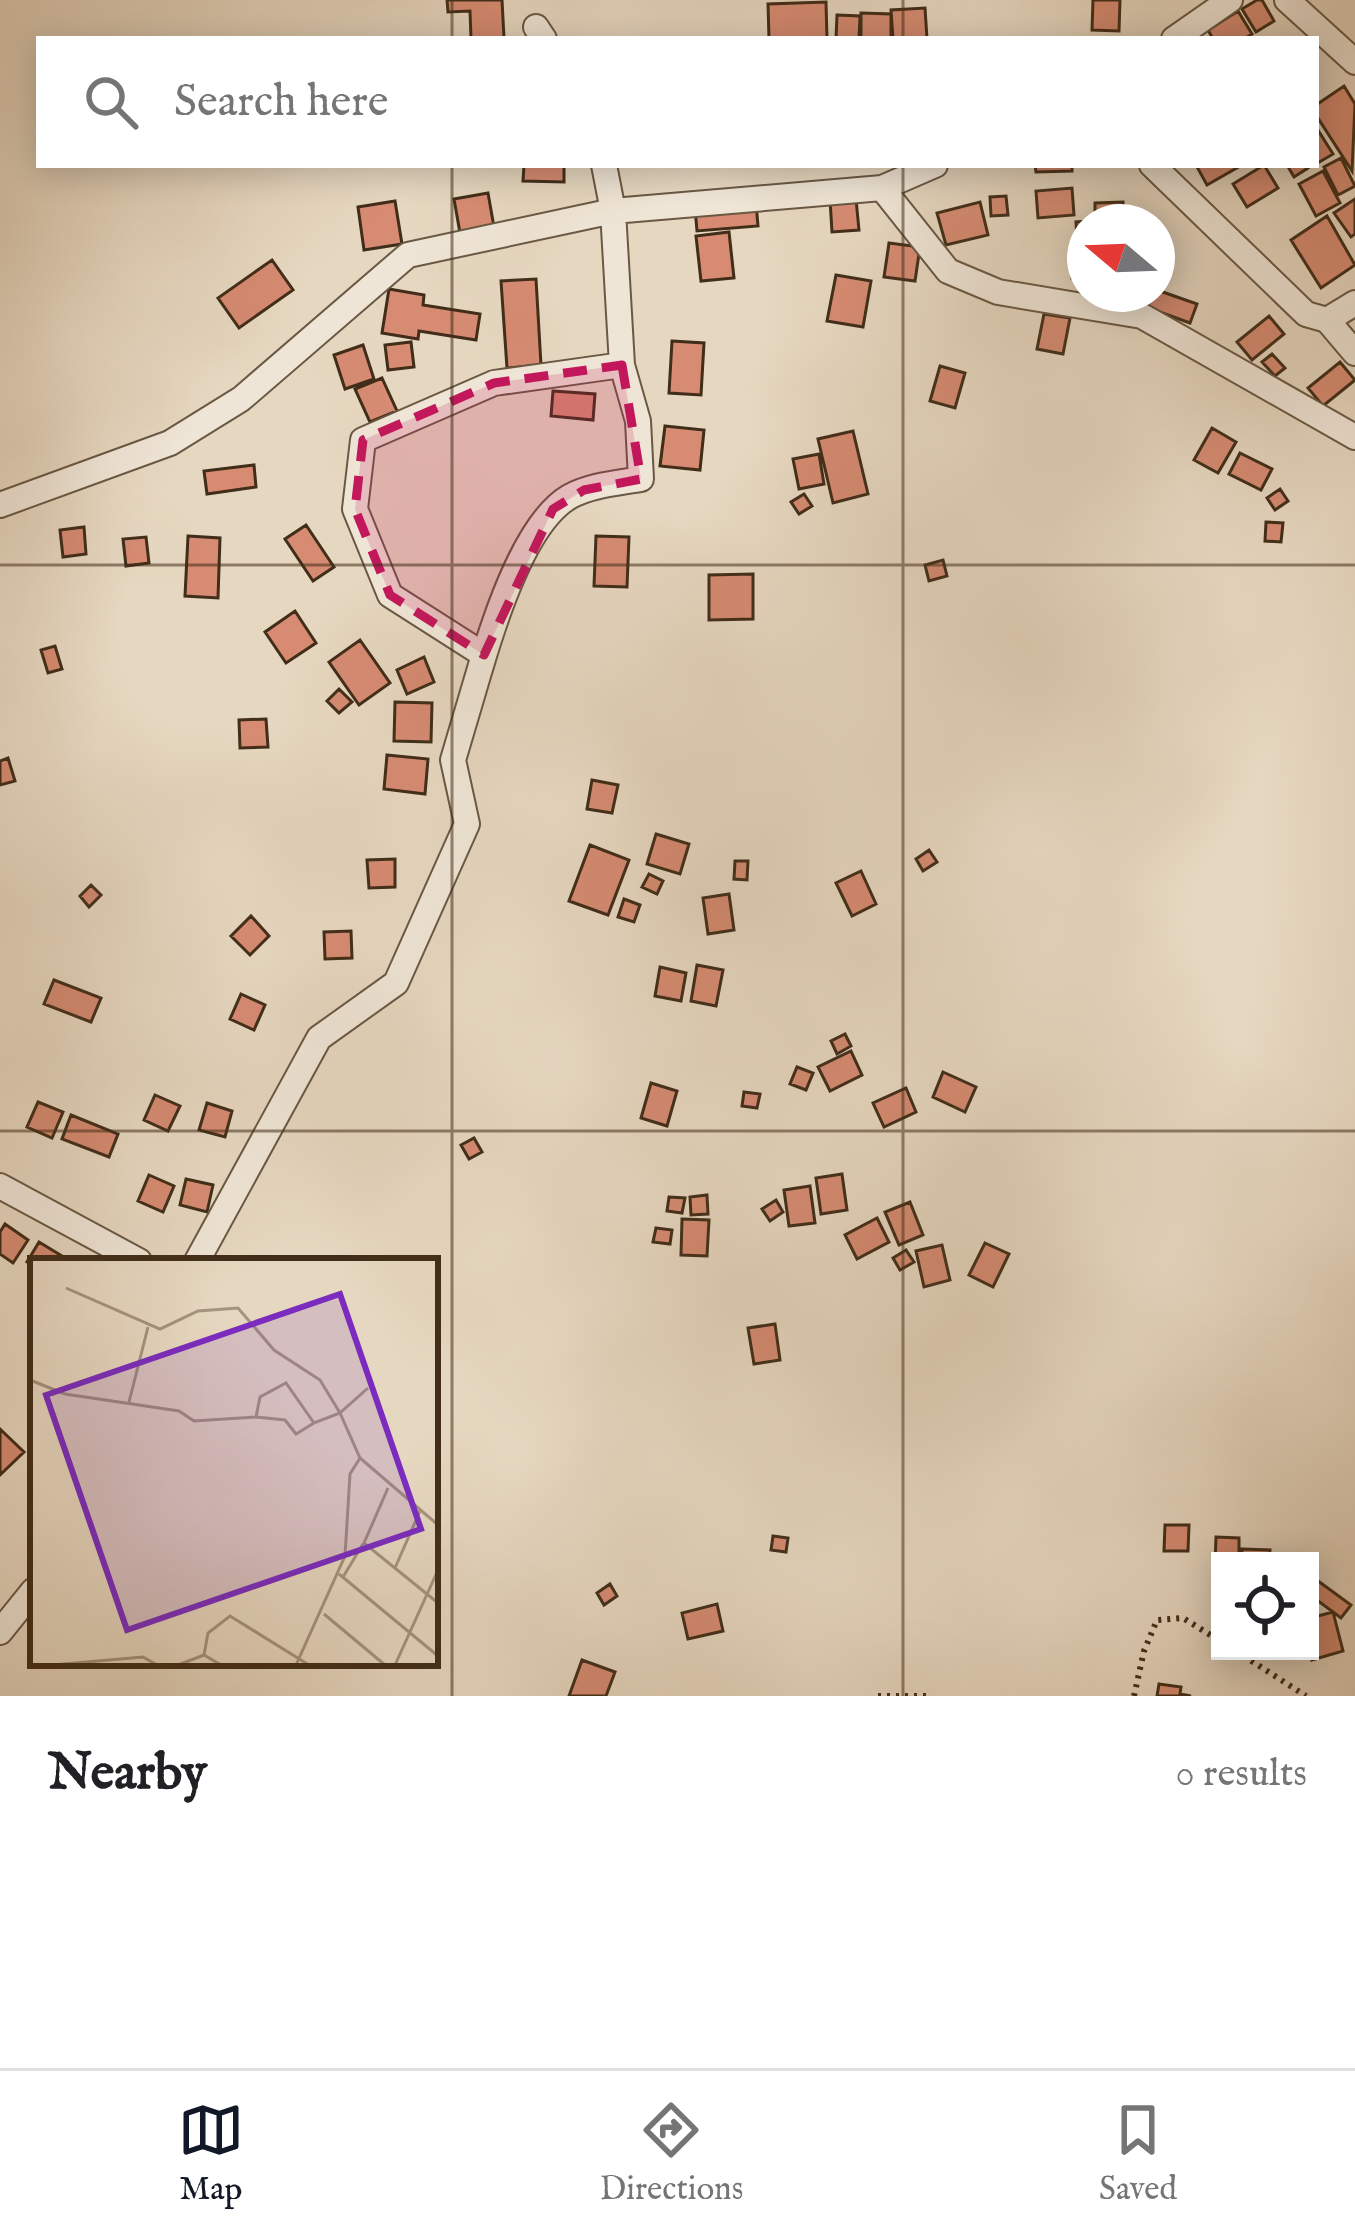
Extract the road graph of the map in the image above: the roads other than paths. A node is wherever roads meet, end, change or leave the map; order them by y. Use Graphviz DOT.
graph roads {
  1 [pos="1230,0"];
  2 [pos="1287,0"];
  3 [pos="1178,36"];
  4 [pos="1355,62"];
  5 [pos="605,168"];
  6 [pos="928,168"];
  7 [pos="1155,168"];
  8 [pos="882,188"];
  9 [pos="613,211"];
  10 [pos="1355,302"];
  11 [pos="1327,320"];
  12 [pos="1355,353"];
  13 [pos="622,365"];
  14 [pos="1355,436"];
  15 [pos="0,505"];
  16 [pos="484,655"];
  17 [pos="0,1186"];
  18 [pos="133,1258"];
  19 [pos="199,1258"];
  20 [pos="30,1595"];
  21 [pos="0,1632"];
  1 -- 3 [label="street"];
  2 -- 4 [label="street"];
  5 -- 9 [label="street"];
  6 -- 8 [label="street"];
  7 -- 11 [label="street"];
  8 -- 9 [label="street"];
  8 -- 14 [label="street"];
  9 -- 13 [label="street"];
  9 -- 15 [label="street"];
  10 -- 11 [label="street"];
  11 -- 12 [label="street"];
  13 -- 16 [label="street"];
  13 -- 16 [label="street"];
  16 -- 19 [label="street"];
  17 -- 18 [label="street"];
  20 -- 21 [label="street"];
}
